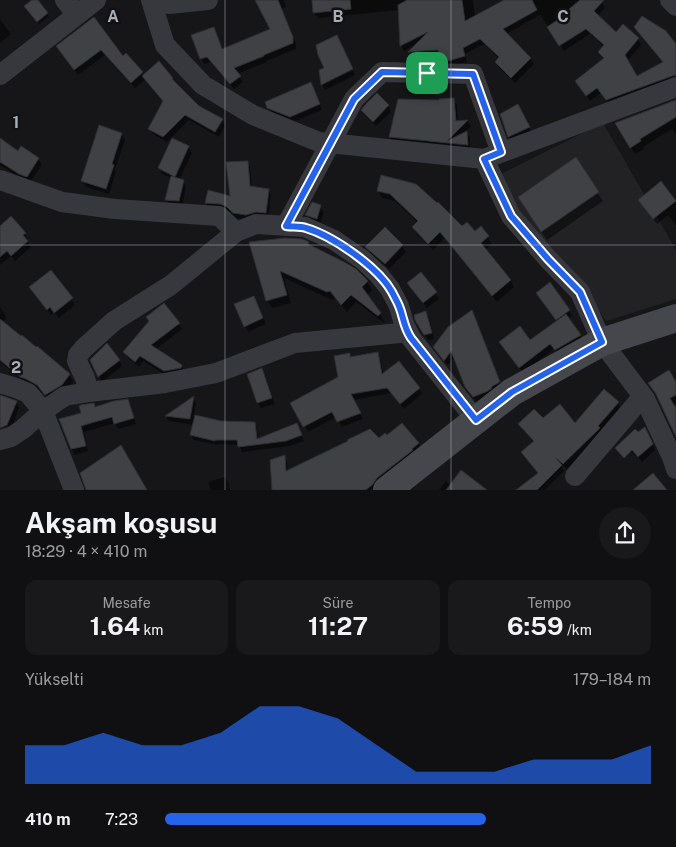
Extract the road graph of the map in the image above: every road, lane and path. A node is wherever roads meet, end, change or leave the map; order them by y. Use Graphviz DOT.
graph roads {
  1 [pos="96,0"];
  2 [pos="152,0"];
  3 [pos="208,0"];
  4 [pos="670,0"];
  5 [pos="676,6"];
  6 [pos="71,7"];
  7 [pos="0,75"];
  8 [pos="676,87"];
  9 [pos="330,144"];
  10 [pos="493,156"];
  11 [pos="0,180"];
  12 [pos="286,226"];
  13 [pos="236,232"];
  14 [pos="676,318"];
  15 [pos="406,331"];
  16 [pos="602,342"];
  17 [pos="0,383"];
  18 [pos="89,392"];
  19 [pos="643,396"];
  20 [pos="42,411"];
  21 [pos="476,420"];
  22 [pos="0,440"];
  23 [pos="675,460"];
  24 [pos="575,476"];
  25 [pos="395,486"];
  26 [pos="74,490"];
  1 -- 6 [label="street"];
  2 -- 3 [label="street"];
  2 -- 9 [label="street"];
  4 -- 5 [label="street"];
  6 -- 7 [label="street"];
  8 -- 10 [label="street"];
  9 -- 10 [label="street"];
  9 -- 10 [label="street"];
  9 -- 12 [label="street"];
  10 -- 16 [label="street"];
  11 -- 13 [label="street"];
  12 -- 13 [label="street"];
  12 -- 15 [label="street"];
  13 -- 18 [label="street"];
  14 -- 16 [label="street"];
  15 -- 18 [label="street"];
  15 -- 21 [label="street"];
  16 -- 19 [label="street"];
  16 -- 21 [label="street"];
  17 -- 20 [label="street"];
  18 -- 20 [label="street"];
  19 -- 23 [label="street"];
  19 -- 24 [label="street"];
  20 -- 22 [label="street"];
  20 -- 26 [label="street"];
  21 -- 25 [label="street"];
}
